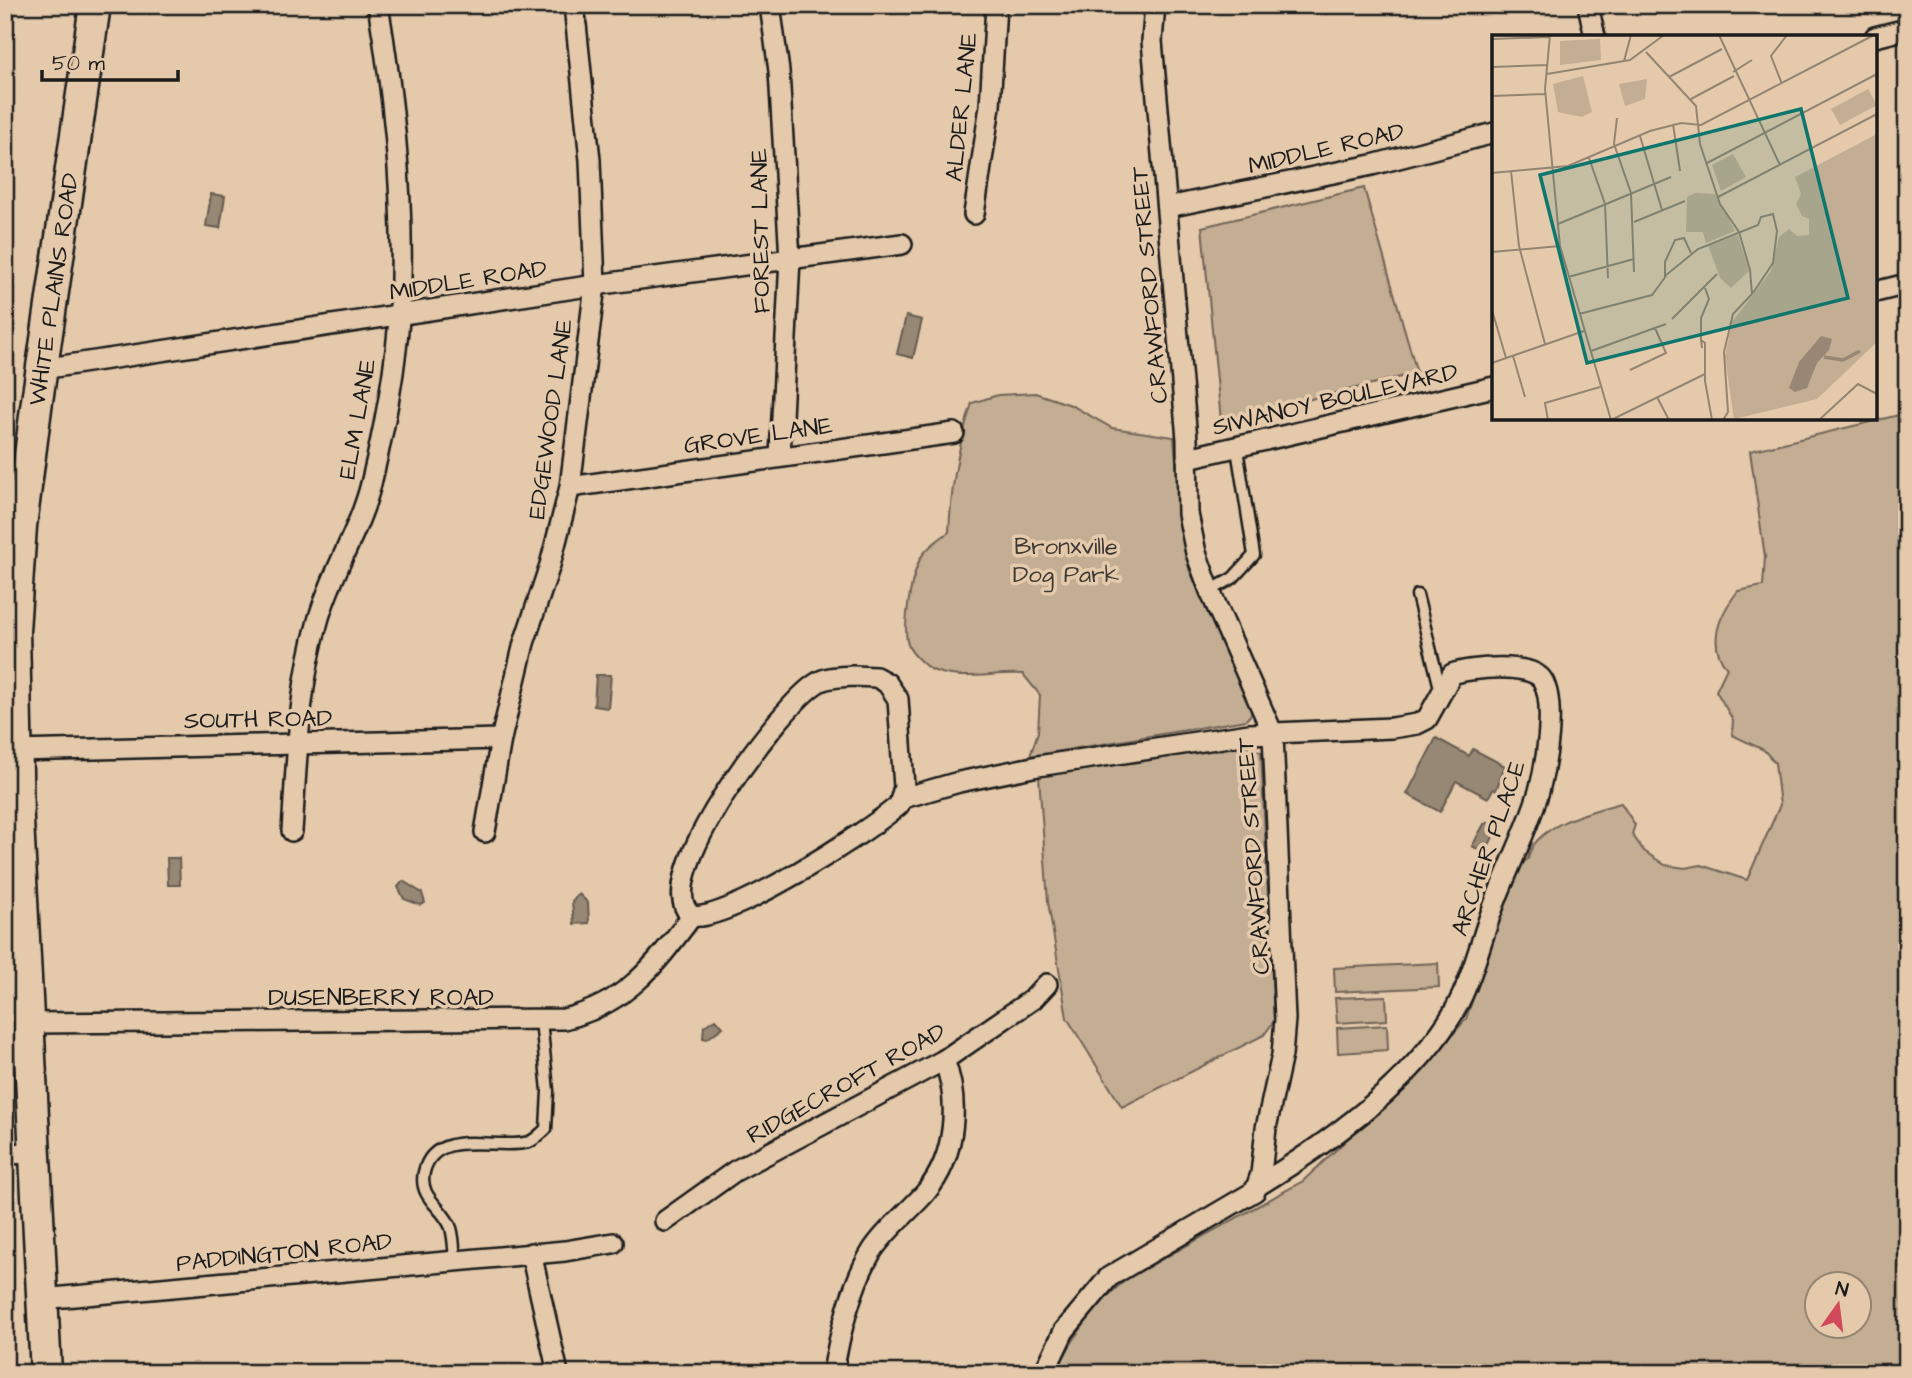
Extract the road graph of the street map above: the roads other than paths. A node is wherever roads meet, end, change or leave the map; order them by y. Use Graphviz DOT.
graph roads {
  1 [pos="95,5"];
  2 [pos="378,5"];
  3 [pos="574,5"];
  4 [pos="770,5"];
  5 [pos="996,5"];
  6 [pos="1155,5"];
  7 [pos="1587,5"];
  8 [pos="1907,29"];
  9 [pos="1594,35"];
  10 [pos="1877,36"];
  11 [pos="1492,134"];
  12 [pos="1168,207"];
  13 [pos="974,214"];
  14 [pos="902,244"];
  15 [pos="790,259"];
  16 [pos="1907,284"];
  17 [pos="595,285"];
  18 [pos="1877,292"];
  19 [pos="399,315"];
  20 [pos="42,369"];
  21 [pos="1492,387"];
  22 [pos="954,433"];
  23 [pos="1237,449"];
  24 [pos="780,456"];
  25 [pos="1188,458"];
  26 [pos="570,487"];
  27 [pos="13,525"];
  28 [pos="1210,590"];
  29 [pos="1417,595"];
  30 [pos="1441,692"];
  31 [pos="1273,734"];
  32 [pos="501,739"];
  33 [pos="298,743"];
  34 [pos="16,751"];
  35 [pos="903,797"];
  36 [pos="292,831"];
  37 [pos="485,832"];
  38 [pos="692,916"];
  39 [pos="1047,984"];
  40 [pos="541,1020"];
  41 [pos="29,1023"];
  42 [pos="944,1060"];
  43 [pos="35,1153"];
  44 [pos="5,1154"];
  45 [pos="1259,1185"];
  46 [pos="664,1221"];
  47 [pos="613,1243"];
  48 [pos="531,1253"];
  49 [pos="455,1260"];
  50 [pos="42,1298"];
  51 [pos="46,1373"];
  52 [pos="558,1373"];
  53 [pos="833,1373"];
  54 [pos="1044,1373"];
  1 -- 20 [label="main road, WHITE PLAINS ROAD"];
  2 -- 19 [label="street, ELM LANE"];
  3 -- 17 [label="street, EDGEWOOD LANE"];
  4 -- 15 [label="street, FOREST LANE"];
  5 -- 13 [label="street, ALDER LANE"];
  6 -- 12 [label="street, CRAWFORD STREET"];
  7 -- 9 [label="street"];
  8 -- 10 [label="street"];
  11 -- 12 [label="street, MIDDLE ROAD"];
  12 -- 25 [label="street, CRAWFORD STREET"];
  14 -- 15 [label="street, MIDDLE ROAD"];
  15 -- 17 [label="street, MIDDLE ROAD"];
  15 -- 24 [label="street, FOREST LANE"];
  16 -- 18 [label="street"];
  17 -- 19 [label="street, MIDDLE ROAD"];
  17 -- 26 [label="street, EDGEWOOD LANE"];
  19 -- 20 [label="street, MIDDLE ROAD"];
  19 -- 33 [label="street, ELM LANE"];
  20 -- 27 [label="main road, WHITE PLAINS ROAD"];
  21 -- 23 [label="street, SIWANOY BOULEVARD"];
  22 -- 24 [label="street, GROVE LANE"];
  23 -- 25 [label="street, SIWANOY BOULEVARD"];
  23 -- 28 [label="lane"];
  24 -- 26 [label="street, GROVE LANE"];
  25 -- 28 [label="street, CRAWFORD STREET"];
  26 -- 32 [label="street, EDGEWOOD LANE"];
  27 -- 34 [label="main road, WHITE PLAINS ROAD"];
  28 -- 31 [label="street, CRAWFORD STREET"];
  29 -- 30 [label="lane"];
  30 -- 31 [label="street, ARCHER PLACE"];
  30 -- 45 [label="street, ARCHER PLACE"];
  31 -- 35 [label="street, ARCHER PLACE"];
  31 -- 45 [label="street, CRAWFORD STREET"];
  32 -- 33 [label="street, SOUTH ROAD"];
  32 -- 37 [label="street, EDGEWOOD LANE"];
  33 -- 34 [label="street, SOUTH ROAD"];
  33 -- 36 [label="street, ELM LANE"];
  34 -- 41 [label="main road, WHITE PLAINS ROAD"];
  35 -- 38 [label="street"];
  35 -- 38 [label="street"];
  38 -- 40 [label="street, DUSENBERRY ROAD"];
  39 -- 42 [label="street, RIDGECROFT ROAD"];
  40 -- 41 [label="street, DUSENBERRY ROAD"];
  40 -- 49 [label="lane"];
  41 -- 43 [label="main road, WHITE PLAINS ROAD"];
  42 -- 46 [label="street, RIDGECROFT ROAD"];
  42 -- 53 [label="street"];
  43 -- 44 [label="street"];
  43 -- 50 [label="main road, WHITE PLAINS ROAD"];
  45 -- 54 [label="street"];
  47 -- 48 [label="street"];
  48 -- 49 [label="street, PADDINGTON ROAD"];
  48 -- 52 [label="street"];
  49 -- 50 [label="street, PADDINGTON ROAD"];
  50 -- 51 [label="main road, WHITE PLAINS ROAD"];
}
